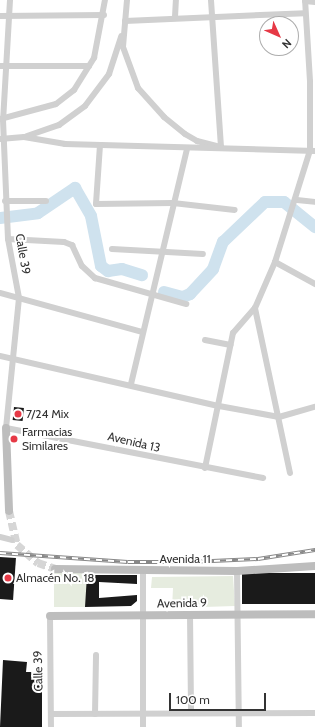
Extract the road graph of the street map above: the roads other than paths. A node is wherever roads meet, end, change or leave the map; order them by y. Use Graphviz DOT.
graph roads {
  1 [pos="10,0"];
  2 [pos="105,0"];
  3 [pos="127,0"];
  4 [pos="176,0"];
  5 [pos="211,0"];
  6 [pos="305,1"];
  7 [pos="315,2"];
  8 [pos="305,12"];
  9 [pos="104,15"];
  10 [pos="0,16"];
  11 [pos="9,16"];
  12 [pos="175,17"];
  13 [pos="212,17"];
  14 [pos="125,21"];
  15 [pos="3,66"];
  16 [pos="89,66"];
  17 [pos="313,81"];
  18 [pos="1,119"];
  19 [pos="24,137"];
  20 [pos="2,142"];
  21 [pos="100,145"];
  22 [pos="221,147"];
  23 [pos="187,149"];
  24 [pos="313,150"];
  25 [pos="297,200"];
  26 [pos="46,201"];
  27 [pos="6,202"];
  28 [pos="315,202"];
  29 [pos="173,203"];
  30 [pos="235,210"];
  31 [pos="8,239"];
  32 [pos="112,249"];
  33 [pos="161,249"];
  34 [pos="203,254"];
  35 [pos="275,262"];
  36 [pos="315,284"];
  37 [pos="0,293"];
  38 [pos="151,295"];
  39 [pos="19,298"];
  40 [pos="186,304"];
  41 [pos="255,308"];
  42 [pos="143,332"];
  43 [pos="205,340"];
  44 [pos="231,345"];
  45 [pos="0,356"];
  46 [pos="11,358"];
  47 [pos="131,384"];
  48 [pos="219,406"];
  49 [pos="315,407"];
  50 [pos="279,417"];
  51 [pos="2,427"];
  52 [pos="205,468"];
  53 [pos="290,473"];
  54 [pos="263,478"];
  55 [pos="9,511"];
  56 [pos="0,537"];
  57 [pos="12,540"];
  58 [pos="315,566"];
  59 [pos="55,569"];
  60 [pos="143,571"];
  61 [pos="237,571"];
  62 [pos="190,614"];
  63 [pos="239,614"];
  64 [pos="315,614"];
  65 [pos="143,615"];
  66 [pos="50,616"];
  67 [pos="96,655"];
  68 [pos="191,713"];
  69 [pos="238,713"];
  70 [pos="315,713"];
  71 [pos="51,714"];
  72 [pos="95,714"];
  73 [pos="143,714"];
  74 [pos="51,727"];
  75 [pos="143,727"];
  76 [pos="239,727"];
  1 -- 11 [label="street, Calle 39"];
  2 -- 9 [label="street"];
  3 -- 14 [label="street"];
  4 -- 12 [label="street"];
  5 -- 13 [label="street"];
  6 -- 7 [label="street"];
  6 -- 8 [label="street"];
  8 -- 13 [label="street"];
  8 -- 17 [label="street"];
  9 -- 11 [label="street"];
  9 -- 16 [label="street"];
  10 -- 11 [label="street"];
  11 -- 15 [label="street, Calle 39"];
  12 -- 13 [label="street"];
  12 -- 14 [label="street"];
  13 -- 22 [label="street"];
  14 -- 19 [label="street"];
  14 -- 22 [label="street"];
  15 -- 16 [label="street"];
  15 -- 18 [label="street, Calle 39"];
  16 -- 18 [label="street"];
  17 -- 24 [label="street"];
  18 -- 20 [label="street, Calle 39"];
  19 -- 20 [label="street"];
  19 -- 21 [label="street"];
  20 -- 27 [label="street, Calle 39"];
  21 -- 23 [label="street"];
  21 -- 29 [label="street"];
  22 -- 23 [label="street"];
  22 -- 24 [label="street"];
  23 -- 29 [label="street"];
  24 -- 25 [label="street"];
  25 -- 28 [label="street"];
  25 -- 35 [label="street"];
  26 -- 27 [label="street"];
  27 -- 31 [label="street, Calle 39"];
  29 -- 30 [label="street"];
  29 -- 33 [label="street"];
  31 -- 38 [label="street"];
  31 -- 39 [label="street, Calle 39"];
  32 -- 33 [label="street"];
  33 -- 34 [label="street"];
  33 -- 38 [label="street"];
  35 -- 36 [label="street"];
  35 -- 41 [label="street"];
  37 -- 39 [label="street"];
  38 -- 40 [label="street"];
  38 -- 42 [label="street"];
  39 -- 42 [label="street"];
  39 -- 46 [label="street, Calle 39"];
  41 -- 44 [label="street"];
  41 -- 50 [label="street"];
  42 -- 47 [label="street"];
  43 -- 44 [label="street"];
  44 -- 48 [label="street"];
  45 -- 46 [label="street"];
  46 -- 47 [label="street"];
  46 -- 51 [label="street, Calle 39"];
  47 -- 48 [label="street"];
  48 -- 50 [label="street"];
  48 -- 52 [label="street"];
  49 -- 50 [label="street"];
  50 -- 53 [label="street"];
  51 -- 52 [label="street, Avenida 13"];
  51 -- 55 [label="main road, Calle 39"];
  52 -- 54 [label="street, Avenida 13"];
  56 -- 57 [label="street"];
  58 -- 61 [label="main road, Avenida 11"];
  59 -- 60 [label="main road, Avenida 11"];
  60 -- 61 [label="main road, Avenida 11"];
  60 -- 65 [label="street"];
  61 -- 63 [label="street"];
  62 -- 63 [label="main road, Avenida 9"];
  62 -- 65 [label="main road, Avenida 9"];
  62 -- 68 [label="street"];
  63 -- 64 [label="main road, Avenida 9"];
  63 -- 69 [label="street"];
  65 -- 66 [label="main road, Avenida 9"];
  65 -- 73 [label="street"];
  66 -- 71 [label="street, Calle 39"];
  67 -- 72 [label="street"];
  68 -- 69 [label="street"];
  68 -- 73 [label="street"];
  69 -- 70 [label="street"];
  69 -- 76 [label="street"];
  71 -- 72 [label="street"];
  71 -- 74 [label="street, Calle 39"];
  72 -- 73 [label="street"];
  73 -- 75 [label="street"];
}
